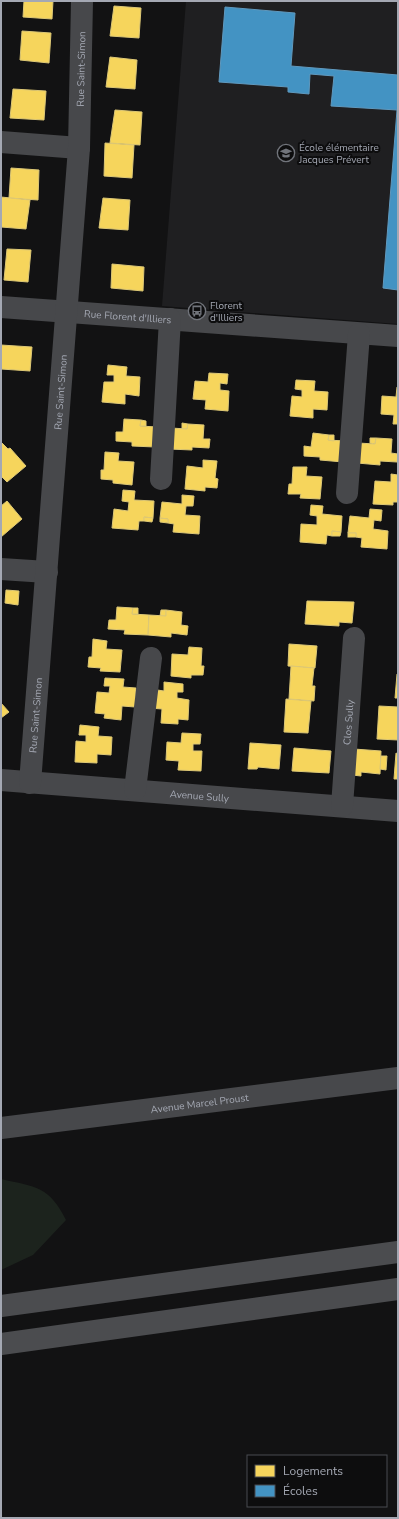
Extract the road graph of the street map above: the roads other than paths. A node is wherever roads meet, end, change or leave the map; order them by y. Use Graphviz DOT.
graph roads {
  1 [pos="82,1"];
  2 [pos="1,142"];
  3 [pos="80,148"];
  4 [pos="1,307"];
  5 [pos="68,312"];
  6 [pos="170,319"];
  7 [pos="359,334"];
  8 [pos="398,336"];
  9 [pos="160,478"];
  10 [pos="347,493"];
  11 [pos="1,569"];
  12 [pos="47,572"];
  13 [pos="354,638"];
  14 [pos="151,658"];
  15 [pos="1,780"];
  16 [pos="30,782"];
  17 [pos="135,790"];
  18 [pos="342,806"];
  19 [pos="398,811"];
  20 [pos="398,1078"];
  21 [pos="1,1128"];
  22 [pos="398,1252"];
  23 [pos="398,1289"];
  24 [pos="1,1306"];
  25 [pos="1,1344"];
  1 -- 3 [label="street, Rue Saint-Simon"];
  2 -- 3 [label="street"];
  3 -- 5 [label="street, Rue Saint-Simon"];
  4 -- 5 [label="street, Rue Florent d'Illiers"];
  5 -- 6 [label="street, Rue Florent d'Illiers"];
  5 -- 12 [label="street, Rue Saint-Simon"];
  6 -- 7 [label="street, Rue Florent d'Illiers"];
  6 -- 9 [label="street"];
  7 -- 8 [label="street, Rue Florent d'Illiers"];
  7 -- 10 [label="street"];
  11 -- 12 [label="street"];
  12 -- 16 [label="street, Rue Saint-Simon"];
  13 -- 18 [label="street, Clos Sully"];
  14 -- 17 [label="street"];
  15 -- 16 [label="street, Avenue Sully"];
  16 -- 17 [label="street, Avenue Sully"];
  17 -- 18 [label="street, Avenue Sully"];
  18 -- 19 [label="street, Avenue Sully"];
  20 -- 21 [label="street, Avenue Marcel Proust"];
  22 -- 24 [label="main road"];
  23 -- 25 [label="main road"];
}
